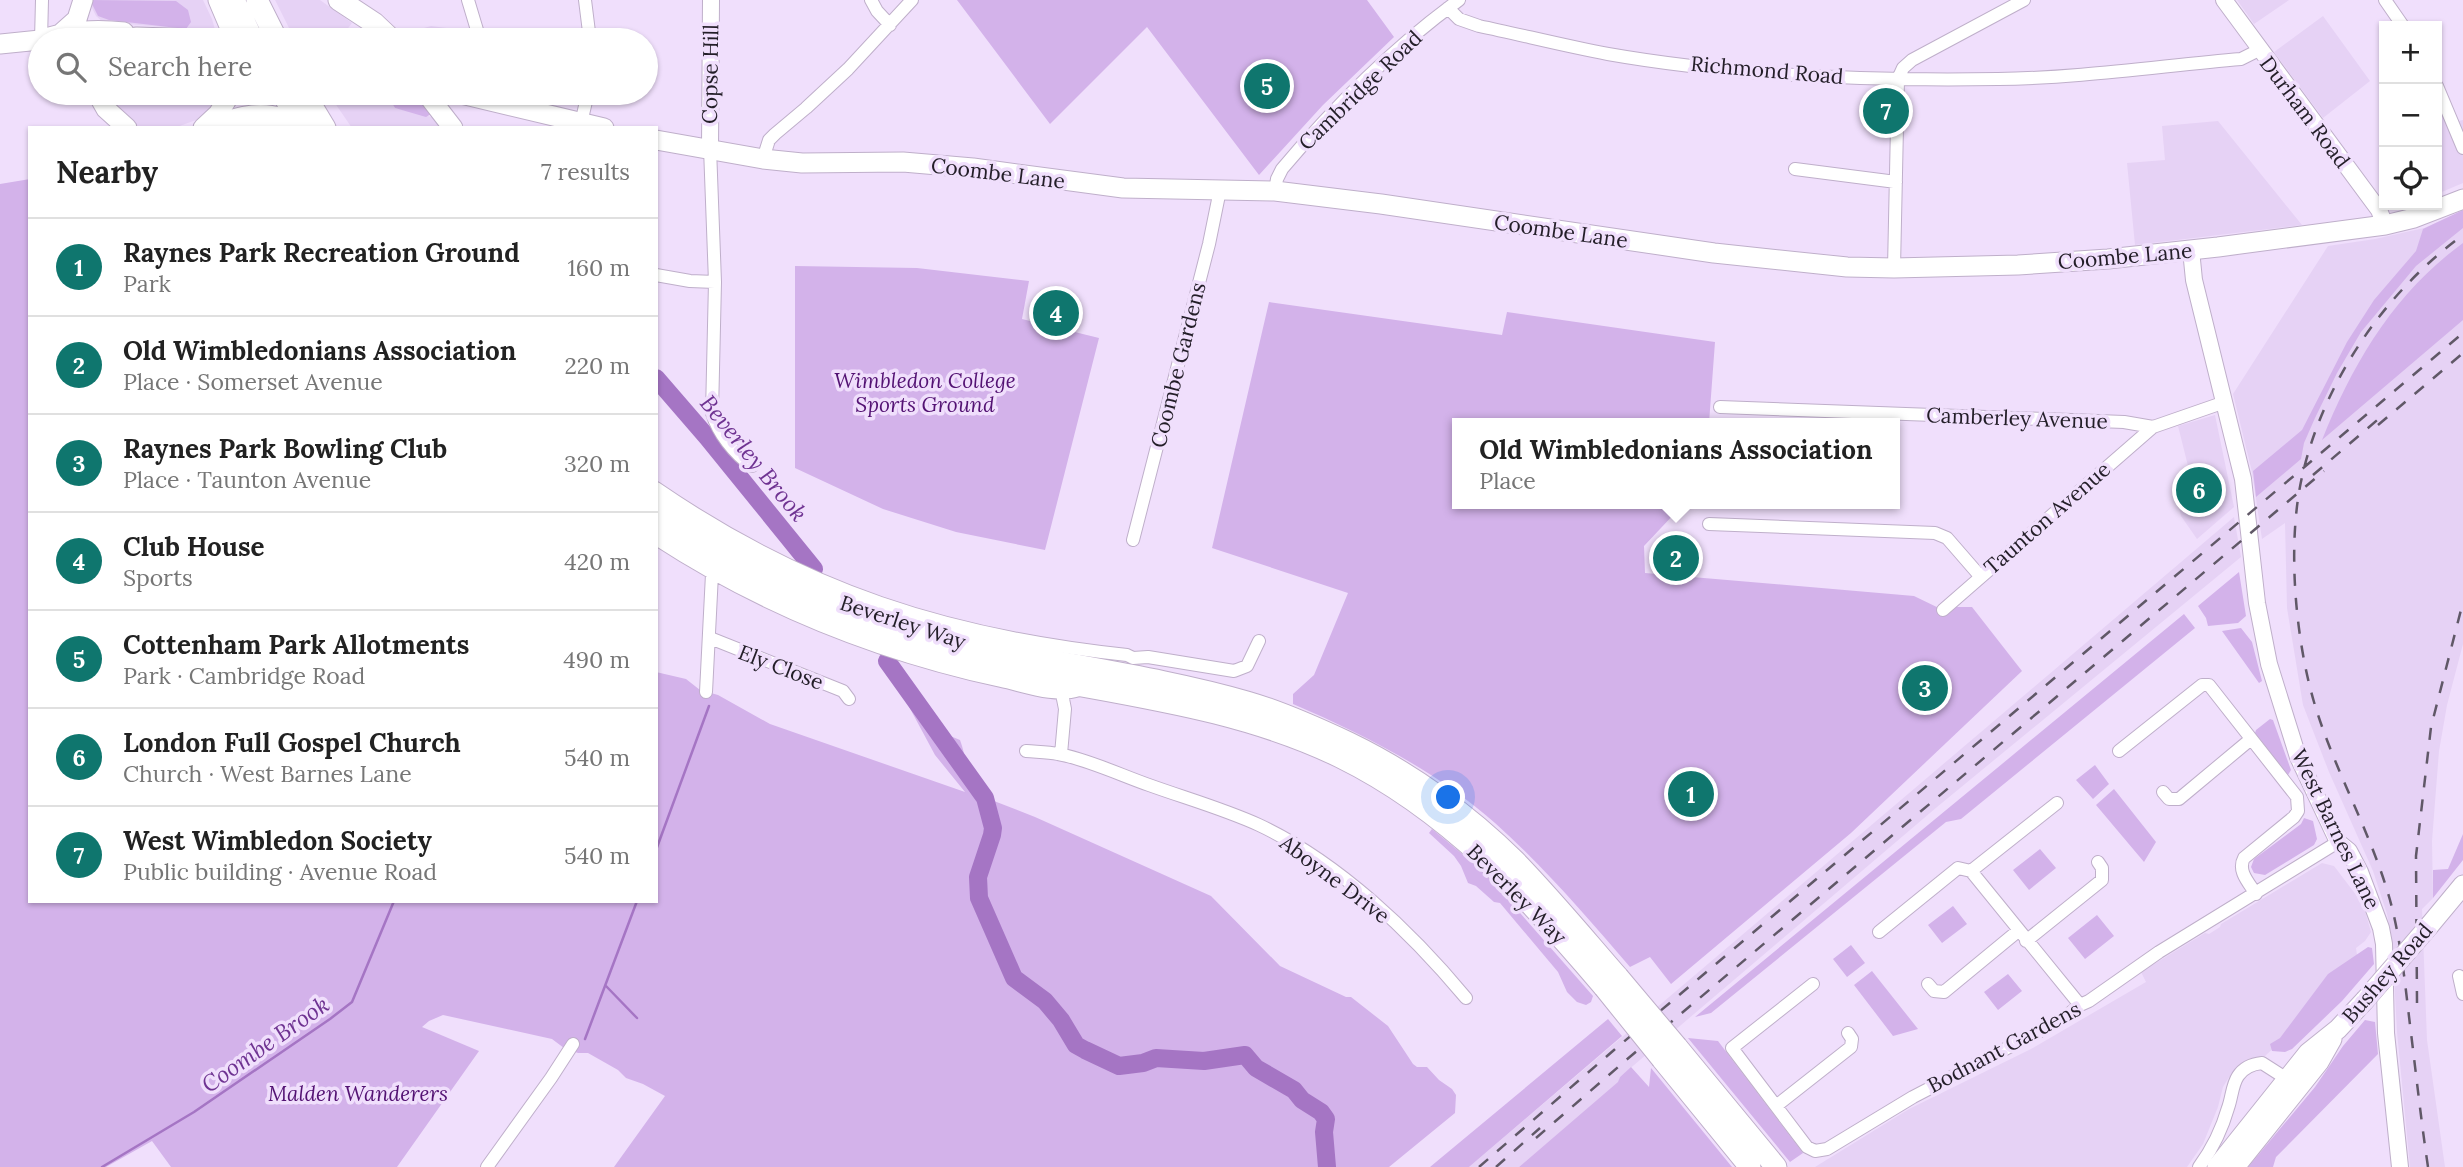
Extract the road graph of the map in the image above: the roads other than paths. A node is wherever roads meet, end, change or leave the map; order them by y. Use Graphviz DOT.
graph roads {
  1 [pos="42,0"];
  2 [pos="84,0"];
  3 [pos="218,0"];
  4 [pos="234,0"];
  5 [pos="257,0"];
  6 [pos="339,0"];
  7 [pos="468,0"];
  8 [pos="585,0"];
  9 [pos="711,0"];
  10 [pos="871,0"];
  11 [pos="912,0"];
  12 [pos="2024,0"];
  13 [pos="2224,0"];
  14 [pos="2385,0"];
  15 [pos="1447,5"];
  16 [pos="2400,21"];
  17 [pos="890,25"];
  18 [pos="46,28"];
  19 [pos="63,28"];
  20 [pos="108,28"];
  21 [pos="230,28"];
  22 [pos="247,28"];
  23 [pos="271,28"];
  24 [pos="379,28"];
  25 [pos="476,28"];
  26 [pos="588,28"];
  27 [pos="28,40"];
  28 [pos="0,44"];
  29 [pos="2259,50"];
  30 [pos="1898,79"];
  31 [pos="2442,98"];
  32 [pos="104,105"];
  33 [pos="224,105"];
  34 [pos="284,105"];
  35 [pos="435,105"];
  36 [pos="460,105"];
  37 [pos="508,105"];
  38 [pos="585,105"];
  39 [pos="305,120"];
  40 [pos="581,123"];
  41 [pos="125,126"];
  42 [pos="206,126"];
  43 [pos="211,126"];
  44 [pos="452,126"];
  45 [pos="454,126"];
  46 [pos="595,126"];
  47 [pos="658,140"];
  48 [pos="710,148"];
  49 [pos="2463,148"];
  50 [pos="763,159"];
  51 [pos="1795,169"];
  52 [pos="1896,183"];
  53 [pos="1220,190"];
  54 [pos="1275,191"];
  55 [pos="2463,199"];
  56 [pos="2385,225"];
  57 [pos="2191,250"];
  58 [pos="1894,268"];
  59 [pos="658,275"];
  60 [pos="715,282"];
  61 [pos="2225,402"];
  62 [pos="1720,407"];
  63 [pos="2153,427"];
  64 [pos="752,466"];
  65 [pos="658,489"];
  66 [pos="658,504"];
  67 [pos="1709,524"];
  68 [pos="658,525"];
  69 [pos="658,540"];
  70 [pos="1133,540"];
  71 [pos="712,574"];
  72 [pos="1980,576"];
  73 [pos="1943,610"];
  74 [pos="710,638"];
  75 [pos="1259,641"];
  76 [pos="1133,658"];
  77 [pos="1172,683"];
  78 [pos="1090,687"];
  79 [pos="706,692"];
  80 [pos="1062,694"];
  81 [pos="849,699"];
  82 [pos="2251,739"];
  83 [pos="1026,751"];
  84 [pos="2119,751"];
  85 [pos="1060,754"];
  86 [pos="2163,792"];
  87 [pos="2057,803"];
  88 [pos="2338,842"];
  89 [pos="2098,862"];
  90 [pos="1971,872"];
  91 [pos="2463,885"];
  92 [pos="2256,894"];
  93 [pos="1879,932"];
  94 [pos="2022,936"];
  95 [pos="2459,976"];
  96 [pos="1611,982"];
  97 [pos="1928,984"];
  98 [pos="1814,985"];
  99 [pos="2463,994"];
  100 [pos="1466,998"];
  101 [pos="2080,1005"];
  102 [pos="2338,1029"];
  103 [pos="1848,1032"];
  104 [pos="573,1044"];
  105 [pos="1669,1053"];
  106 [pos="2287,1079"];
  107 [pos="1776,1106"];
  108 [pos="487,1167"];
  109 [pos="1751,1167"];
  110 [pos="1776,1167"];
  111 [pos="2199,1167"];
  112 [pos="2217,1167"];
  113 [pos="2235,1167"];
  114 [pos="2400,1167"];
  1 -- 18 [label="street"];
  2 -- 19 [label="main road"];
  2 -- 20 [label="main road"];
  3 -- 21 [label="main road"];
  4 -- 22 [label="highway"];
  5 -- 23 [label="highway"];
  6 -- 24 [label="highway"];
  7 -- 25 [label="street"];
  8 -- 26 [label="street"];
  9 -- 48 [label="main road, Copse Hill"];
  10 -- 17 [label="street"];
  11 -- 17 [label="street"];
  12 -- 30 [label="street"];
  13 -- 29 [label="main road, Durham Road"];
  14 -- 16 [label="street"];
  15 -- 30 [label="street, Richmond Road"];
  15 -- 54 [label="street, Cambridge Road"];
  17 -- 50 [label="street"];
  27 -- 28 [label="main road"];
  29 -- 30 [label="street, Richmond Road"];
  29 -- 56 [label="main road, Durham Road"];
  30 -- 52 [label="street"];
  31 -- 49 [label="street"];
  32 -- 41 [label="main road"];
  33 -- 42 [label="main road"];
  34 -- 39 [label="highway"];
  35 -- 44 [label="main road"];
  36 -- 45 [label="main road"];
  37 -- 40 [label="main road"];
  38 -- 40 [label="street"];
  39 -- 43 [label="highway"];
  40 -- 46 [label="main road"];
  47 -- 48 [label="main road, Coombe Lane"];
  48 -- 50 [label="main road, Coombe Lane"];
  48 -- 60 [label="street"];
  50 -- 53 [label="main road, Coombe Lane"];
  51 -- 52 [label="street"];
  52 -- 58 [label="street"];
  53 -- 54 [label="main road, Coombe Lane"];
  53 -- 70 [label="street, Coombe Gardens"];
  54 -- 58 [label="main road, Coombe Lane"];
  55 -- 56 [label="main road, Coombe Lane"];
  56 -- 57 [label="main road, Coombe Lane"];
  57 -- 58 [label="main road, Coombe Lane"];
  57 -- 61 [label="main road, West Barnes Lane"];
  59 -- 60 [label="street"];
  60 -- 64 [label="street"];
  61 -- 63 [label="street, Camberley Avenue"];
  61 -- 88 [label="main road, West Barnes Lane"];
  62 -- 63 [label="street, Camberley Avenue"];
  63 -- 72 [label="street, Taunton Avenue"];
  65 -- 76 [label="street, Beverley Way"];
  66 -- 77 [label="highway, Beverley Way"];
  67 -- 72 [label="street"];
  68 -- 78 [label="highway, Beverley Way"];
  69 -- 71 [label="street, Beverley Way"];
  71 -- 74 [label="street"];
  71 -- 80 [label="street, Beverley Way"];
  72 -- 73 [label="street, Taunton Avenue"];
  74 -- 79 [label="street"];
  74 -- 81 [label="street, Ely Close"];
  75 -- 76 [label="street, Beverley Way"];
  76 -- 77 [label="street, Beverley Way"];
  77 -- 96 [label="highway, Beverley Way"];
  78 -- 80 [label="street, Beverley Way"];
  78 -- 96 [label="highway, Beverley Way"];
  80 -- 85 [label="street"];
  82 -- 84 [label="street"];
  82 -- 86 [label="street"];
  82 -- 92 [label="street"];
  83 -- 85 [label="street, Aboyne Drive"];
  85 -- 100 [label="street, Aboyne Drive"];
  87 -- 90 [label="street"];
  88 -- 92 [label="street, Bodnant Gardens"];
  88 -- 114 [label="main road, West Barnes Lane"];
  89 -- 94 [label="street"];
  90 -- 93 [label="street"];
  90 -- 94 [label="street"];
  91 -- 102 [label="main road, Bushey Road, bridge"];
  92 -- 101 [label="street, Bodnant Gardens"];
  94 -- 97 [label="street"];
  94 -- 101 [label="street"];
  95 -- 99 [label="street"];
  96 -- 105 [label="highway, Beverley Way, bridge"];
  98 -- 107 [label="street, Bodnant Gardens"];
  101 -- 107 [label="street, Bodnant Gardens"];
  102 -- 106 [label="main road, Bushey Road"];
  102 -- 113 [label="main road, Bushey Road"];
  103 -- 107 [label="street"];
  104 -- 108 [label="street"];
  105 -- 109 [label="highway, Beverley Way"];
  105 -- 110 [label="highway, Beverley Way"];
  106 -- 111 [label="street"];
  106 -- 112 [label="main road, Bushey Road"];
}
